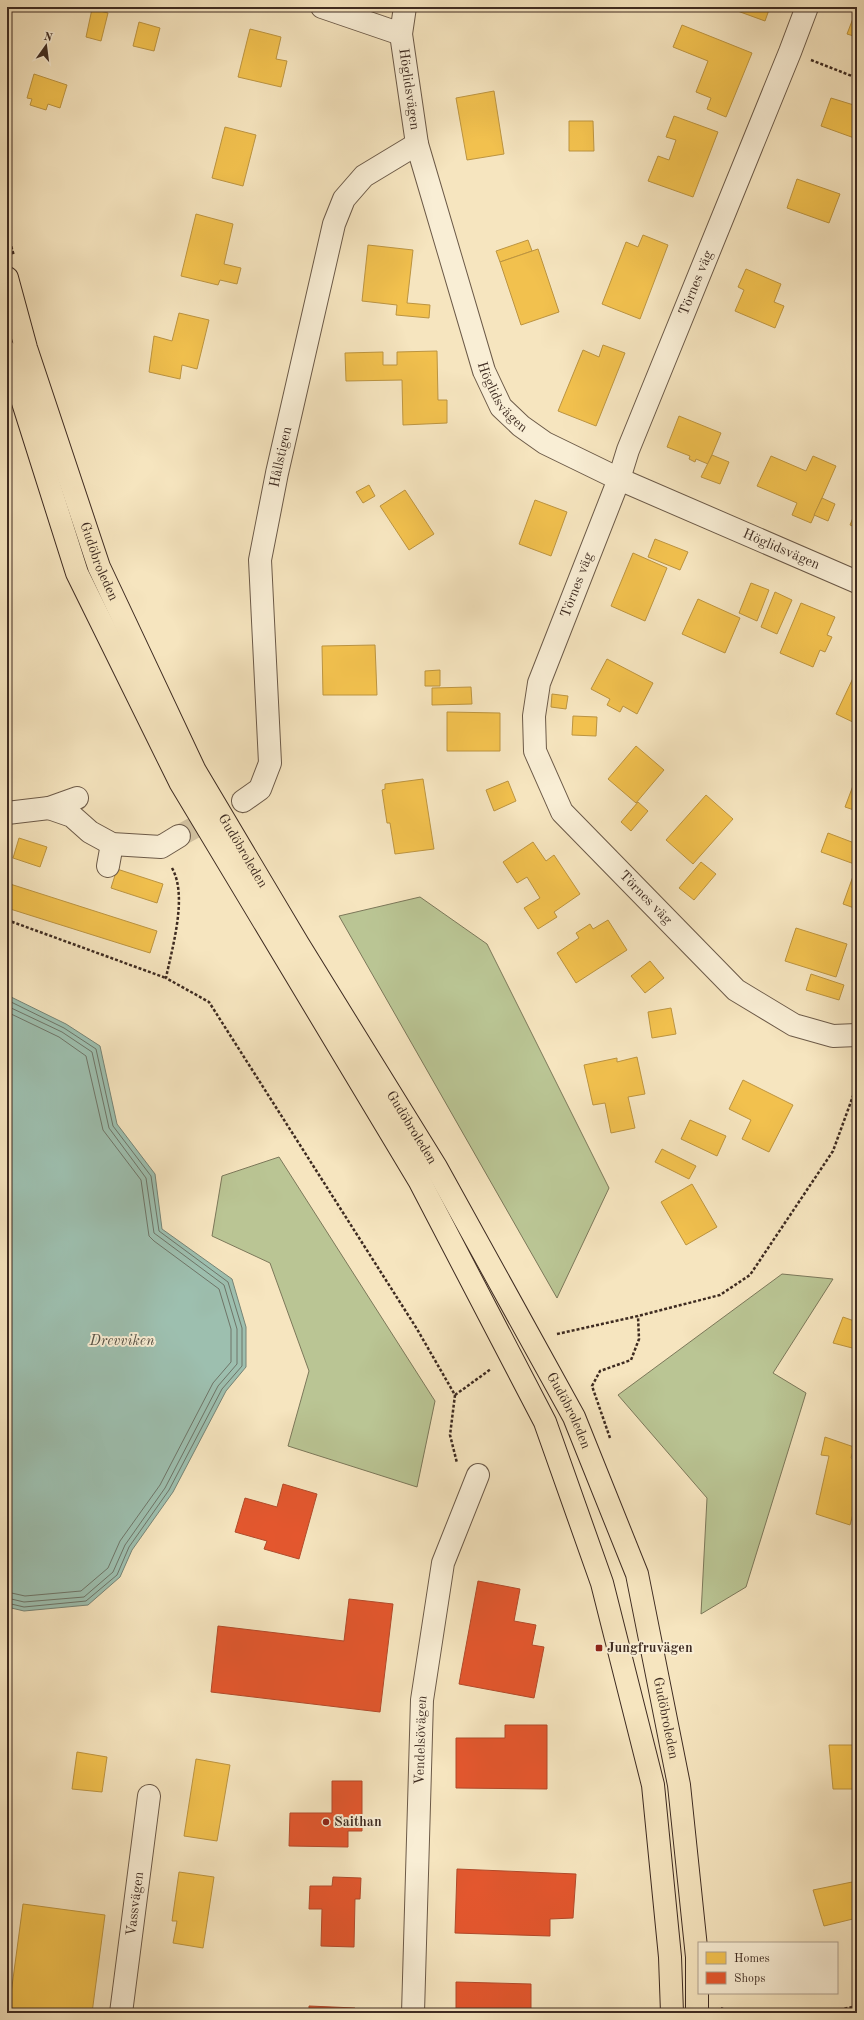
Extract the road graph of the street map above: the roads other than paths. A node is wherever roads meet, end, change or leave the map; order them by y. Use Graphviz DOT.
graph roads {
  1 [pos="322,7"];
  2 [pos="405,7"];
  3 [pos="807,7"];
  4 [pos="401,34"];
  5 [pos="416,144"];
  6 [pos="7,278"];
  7 [pos="7,352"];
  8 [pos="619,480"];
  9 [pos="857,582"];
  10 [pos="76,798"];
  11 [pos="243,801"];
  12 [pos="49,808"];
  13 [pos="7,813"];
  14 [pos="179,836"];
  15 [pos="112,844"];
  16 [pos="108,866"];
  17 [pos="857,1035"];
  18 [pos="478,1475"];
  19 [pos="149,1796"];
  20 [pos="698,1963"];
  21 [pos="703,1994"];
  22 [pos="706,2009"];
  23 [pos="122,2013"];
  24 [pos="413,2013"];
  25 [pos="672,2013"];
  1 -- 4 [label="street"];
  2 -- 4 [label="street, Höglidsvägen"];
  3 -- 8 [label="street, Törnes väg"];
  4 -- 5 [label="street, Höglidsvägen"];
  5 -- 8 [label="street, Höglidsvägen"];
  5 -- 11 [label="street, Hållstigen"];
  6 -- 20 [label="main road, Gudöbroleden"];
  7 -- 25 [label="main road, Gudöbroleden"];
  8 -- 9 [label="street, Höglidsvägen"];
  8 -- 17 [label="street, Törnes väg"];
  10 -- 12 [label="street"];
  12 -- 13 [label="street"];
  12 -- 15 [label="street"];
  14 -- 15 [label="street"];
  15 -- 16 [label="street"];
  18 -- 24 [label="street, Vendelsövägen"];
  19 -- 23 [label="street, Vassvägen"];
  21 -- 22 [label="main road, Gudöbroleden"];
}
